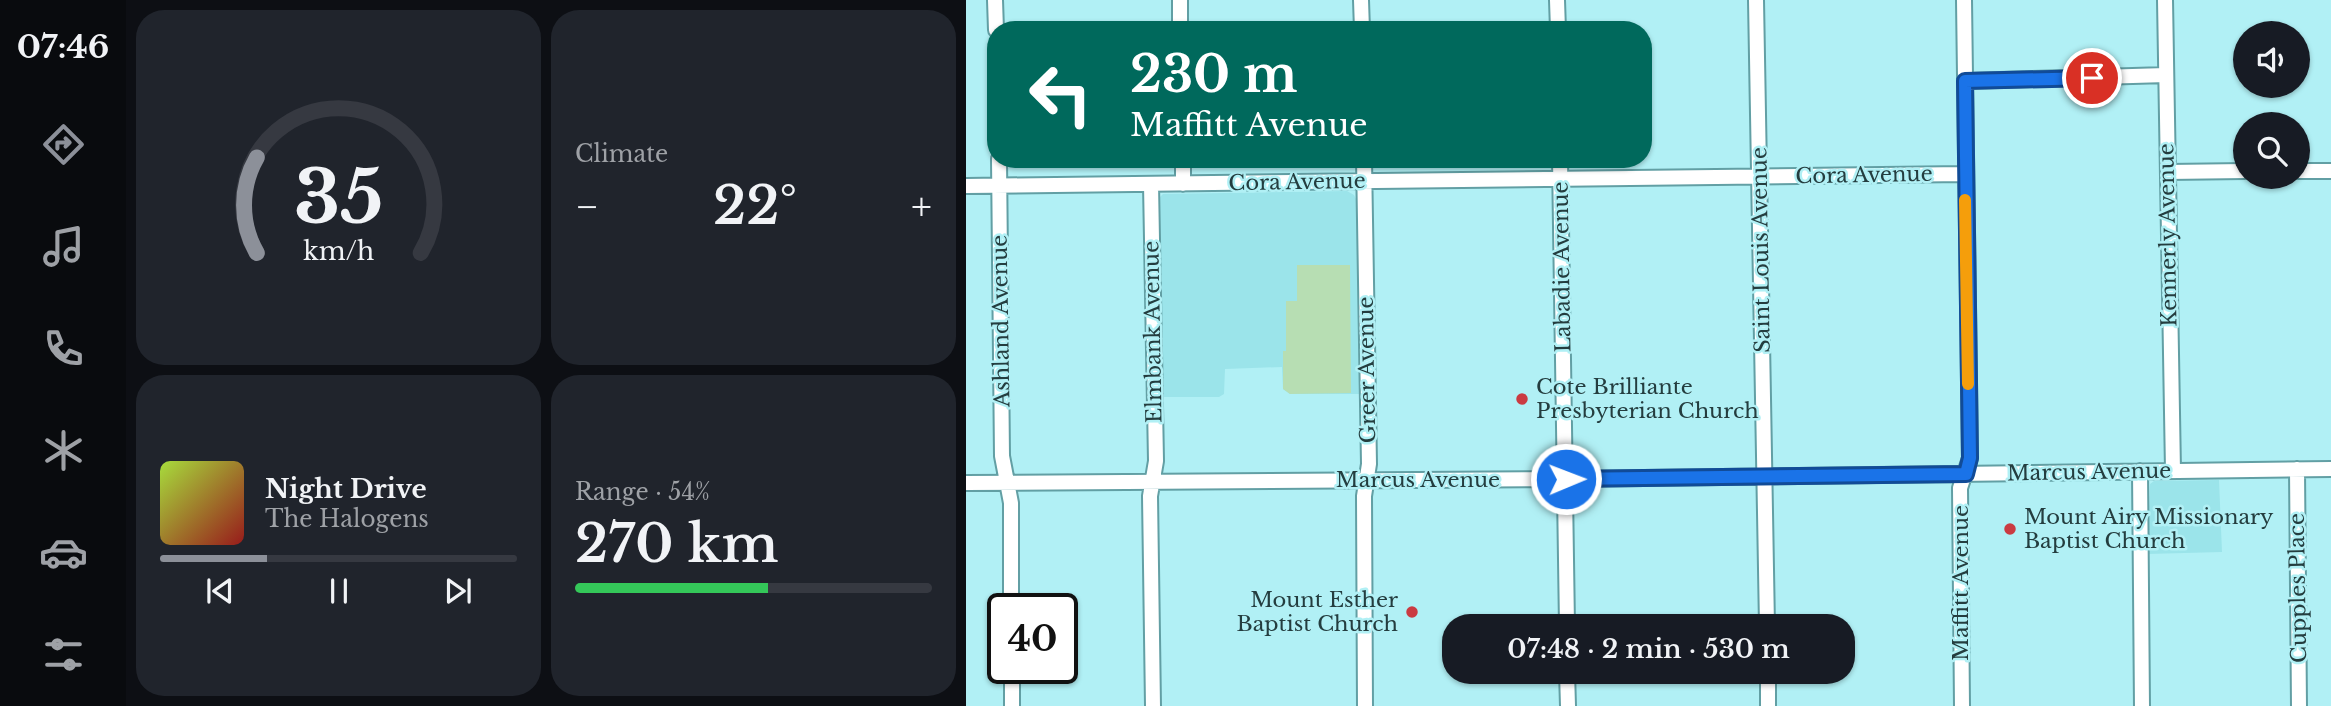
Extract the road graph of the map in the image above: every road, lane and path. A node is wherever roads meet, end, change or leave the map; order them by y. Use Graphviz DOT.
graph roads {
  1 [pos="995,0"];
  2 [pos="1180,0"];
  3 [pos="1361,0"];
  4 [pos="1557,0"];
  5 [pos="1756,0"];
  6 [pos="1964,0"];
  7 [pos="2165,0"];
  8 [pos="996,21"];
  9 [pos="1180,21"];
  10 [pos="1362,21"];
  11 [pos="1558,21"];
  12 [pos="2166,75"];
  13 [pos="1965,81"];
  14 [pos="999,168"];
  15 [pos="1182,168"];
  16 [pos="1364,168"];
  17 [pos="1560,168"];
  18 [pos="2233,171"];
  19 [pos="2310,171"];
  20 [pos="2331,171"];
  21 [pos="2168,172"];
  22 [pos="1964,174"];
  23 [pos="1759,177"];
  24 [pos="1560,179"];
  25 [pos="1365,181"];
  26 [pos="1151,184"];
  27 [pos="1183,184"];
  28 [pos="966,186"];
  29 [pos="999,186"];
  30 [pos="2297,469"];
  31 [pos="2331,469"];
  32 [pos="2140,471"];
  33 [pos="2172,471"];
  34 [pos="1966,474"];
  35 [pos="1765,476"];
  36 [pos="1566,479"];
  37 [pos="1153,480"];
  38 [pos="1366,480"];
  39 [pos="966,482"];
  40 [pos="1007,482"];
  41 [pos="1012,593"];
  42 [pos="1567,614"];
  43 [pos="1767,614"];
  44 [pos="1012,684"];
  45 [pos="1567,684"];
  46 [pos="1768,684"];
  47 [pos="1012,706"];
  48 [pos="1153,706"];
  49 [pos="1365,706"];
  50 [pos="1567,706"];
  51 [pos="1768,706"];
  52 [pos="1962,706"];
  53 [pos="2142,706"];
  54 [pos="2299,706"];
  1 -- 8 [label="street"];
  2 -- 9 [label="street"];
  3 -- 10 [label="street"];
  4 -- 11 [label="street"];
  5 -- 23 [label="street, Saint Louis Avenue"];
  6 -- 13 [label="street, Maffitt Avenue"];
  7 -- 12 [label="street, Kennerly Avenue"];
  12 -- 13 [label="street"];
  12 -- 21 [label="street, Kennerly Avenue"];
  13 -- 22 [label="street, Maffitt Avenue"];
  14 -- 29 [label="street, Ashland Avenue"];
  15 -- 27 [label="street"];
  16 -- 25 [label="street, Greer Avenue"];
  17 -- 24 [label="street, Labadie Avenue"];
  18 -- 21 [label="street"];
  19 -- 20 [label="street"];
  21 -- 33 [label="street, Kennerly Avenue"];
  22 -- 23 [label="street, Cora Avenue"];
  22 -- 34 [label="street, Maffitt Avenue"];
  23 -- 24 [label="street, Cora Avenue"];
  23 -- 35 [label="street, Saint Louis Avenue"];
  24 -- 25 [label="street, Cora Avenue"];
  24 -- 36 [label="street, Labadie Avenue"];
  25 -- 27 [label="street, Cora Avenue"];
  25 -- 38 [label="street, Greer Avenue"];
  26 -- 27 [label="street, Cora Avenue"];
  26 -- 29 [label="street, Cora Avenue"];
  26 -- 37 [label="street, Elmbank Avenue"];
  28 -- 29 [label="street, Cora Avenue"];
  29 -- 40 [label="street, Ashland Avenue"];
  30 -- 31 [label="street, Marcus Avenue"];
  30 -- 33 [label="street, Marcus Avenue"];
  30 -- 54 [label="street, Cupples Place"];
  32 -- 33 [label="street, Marcus Avenue"];
  32 -- 34 [label="street, Marcus Avenue"];
  32 -- 53 [label="street"];
  34 -- 35 [label="street, Marcus Avenue"];
  34 -- 52 [label="street, Maffitt Avenue"];
  35 -- 36 [label="street, Marcus Avenue"];
  35 -- 43 [label="street, Saint Louis Avenue"];
  36 -- 38 [label="street, Marcus Avenue"];
  36 -- 42 [label="street, Labadie Avenue"];
  37 -- 38 [label="street, Marcus Avenue"];
  37 -- 40 [label="street, Marcus Avenue"];
  37 -- 48 [label="street"];
  38 -- 49 [label="street, Greer Avenue"];
  39 -- 40 [label="street, Marcus Avenue"];
  40 -- 41 [label="street, Ashland Avenue"];
  44 -- 47 [label="street"];
  45 -- 50 [label="street"];
  46 -- 51 [label="street"];
}
